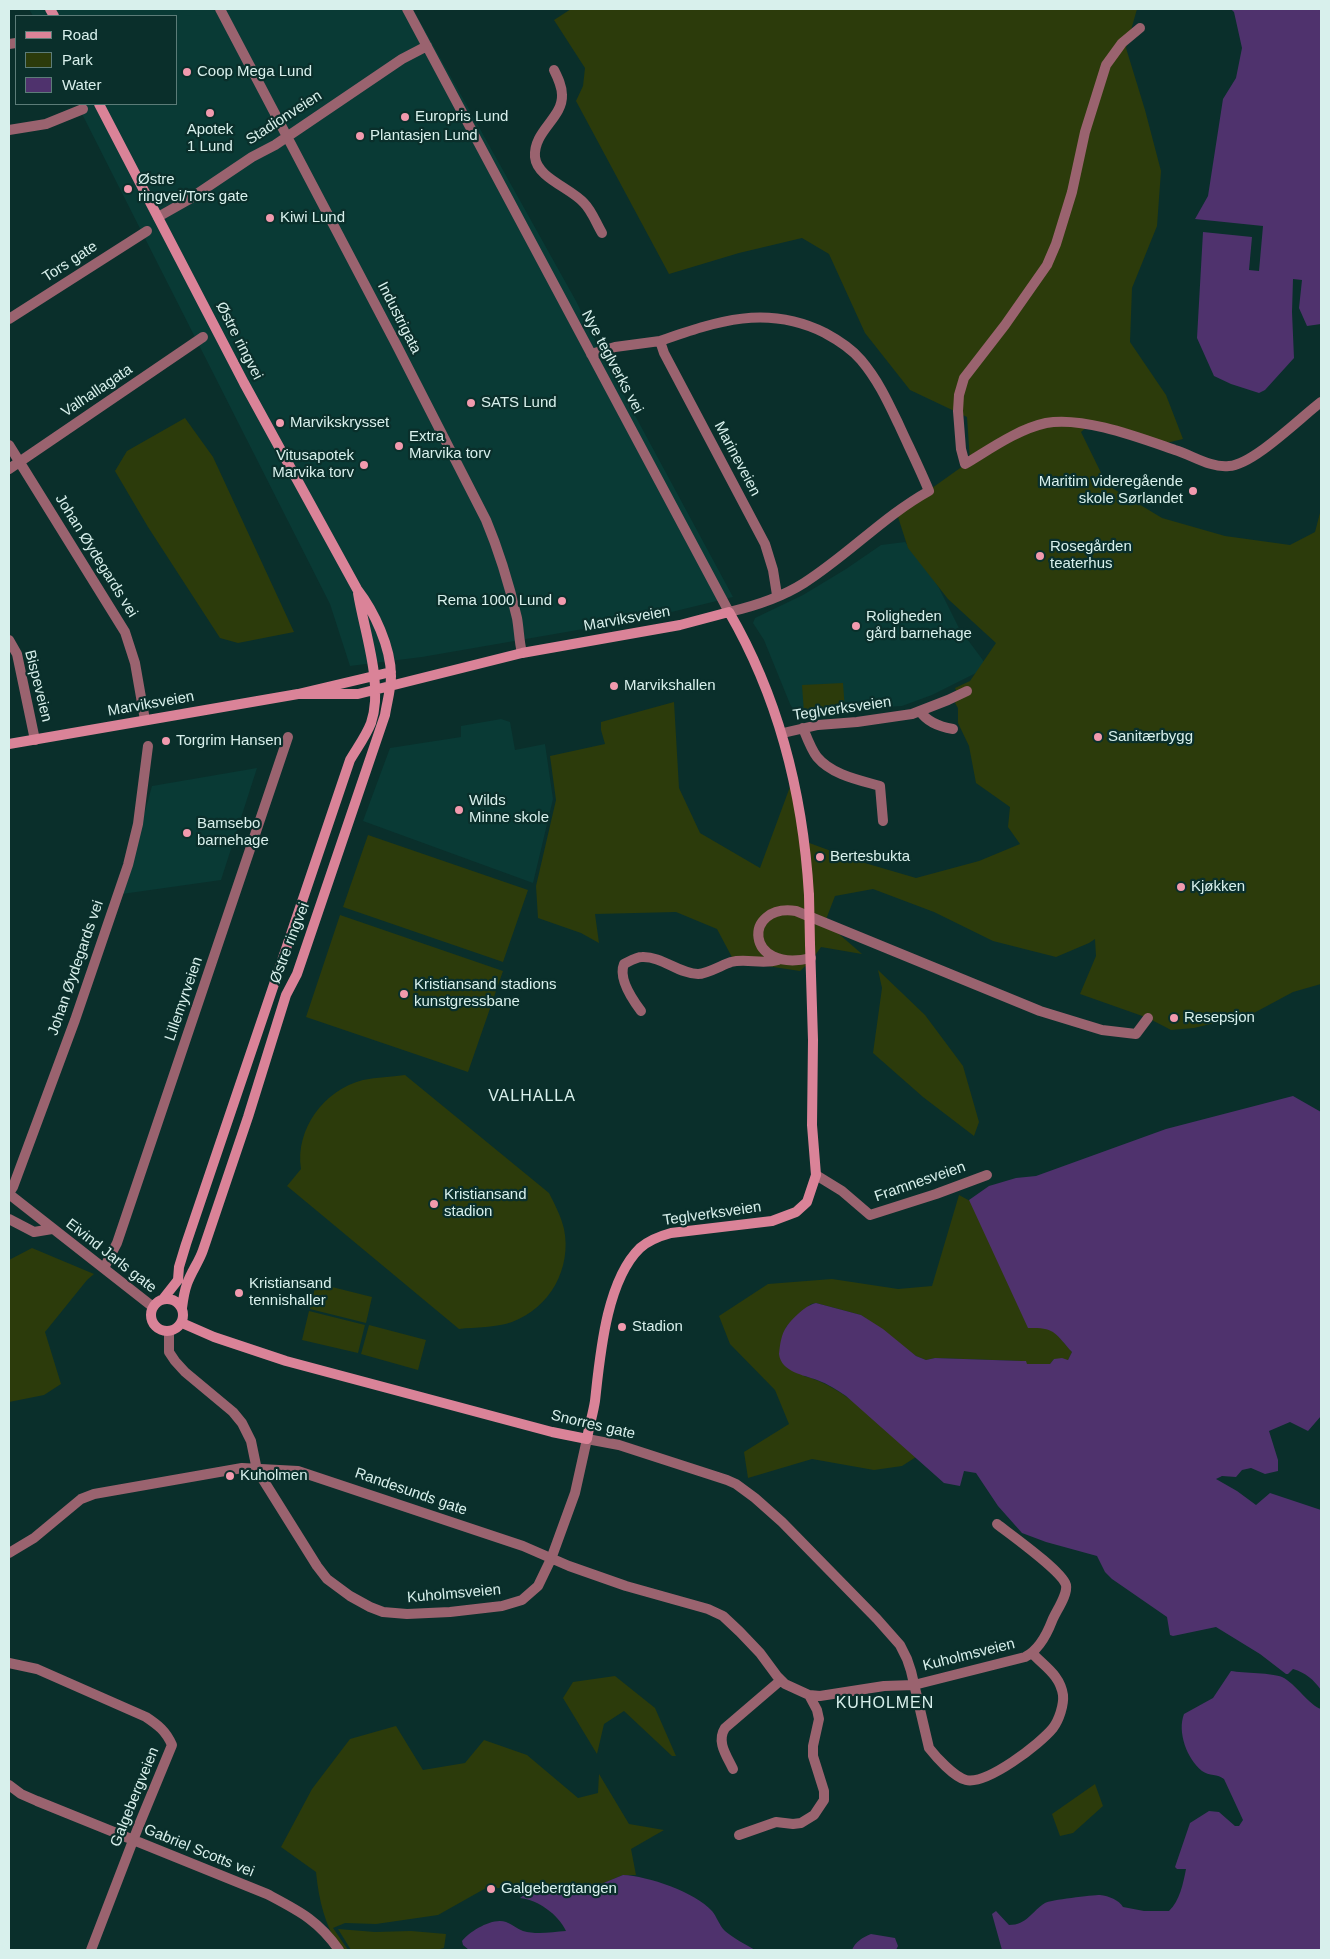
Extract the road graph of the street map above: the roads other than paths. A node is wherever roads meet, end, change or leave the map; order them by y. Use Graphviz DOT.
graph roads {
  1 [pos="220,9"];
  2 [pos="407,9"];
  3 [pos="1140,28"];
  4 [pos="427,46"];
  5 [pos="554,70"];
  6 [pos="100,105"];
  7 [pos="83,109"];
  8 [pos="9,130"];
  9 [pos="288,136"];
  10 [pos="158,217"];
  11 [pos="147,231"];
  12 [pos="602,233"];
  13 [pos="9,319"];
  14 [pos="203,338"];
  15 [pos="660,341"];
  16 [pos="590,354"];
  17 [pos="1321,402"];
  18 [pos="9,444"];
  19 [pos="19,462"];
  20 [pos="9,469"];
  21 [pos="357,589"];
  22 [pos="777,595"];
  23 [pos="729,612"];
  24 [pos="9,640"];
  25 [pos="522,653"];
  26 [pos="391,672"];
  27 [pos="374,676"];
  28 [pos="390,687"];
  29 [pos="968,691"];
  30 [pos="374,692"];
  31 [pos="298,694"];
  32 [pos="920,711"];
  33 [pos="145,720"];
  34 [pos="803,728"];
  35 [pos="953,729"];
  36 [pos="783,733"];
  37 [pos="288,737"];
  38 [pos="35,740"];
  39 [pos="9,744"];
  40 [pos="148,746"];
  41 [pos="883,821"];
  42 [pos="810,958"];
  43 [pos="778,960"];
  44 [pos="641,1011"];
  45 [pos="1148,1018"];
  46 [pos="816,1175"];
  47 [pos="987,1175"];
  48 [pos="9,1194"];
  49 [pos="9,1219"];
  50 [pos="52,1229"];
  51 [pos="104,1268"];
  52 [pos="162,1299"];
  53 [pos="153,1307"];
  54 [pos="182,1308"];
  55 [pos="182,1322"];
  56 [pos="169,1331"];
  57 [pos="587,1439"];
  58 [pos="257,1470"];
  59 [pos="997,1524"];
  60 [pos="9,1553"];
  61 [pos="551,1559"];
  62 [pos="1032,1653"];
  63 [pos="9,1663"];
  64 [pos="781,1680"];
  65 [pos="914,1685"];
  66 [pos="809,1695"];
  67 [pos="733,1769"];
  68 [pos="9,1785"];
  69 [pos="739,1835"];
  70 [pos="133,1841"];
  71 [pos="91,1950"];
  72 [pos="339,1950"];
  1 -- 9 [label="street, Industrigata"];
  2 -- 4 [label="street, Nye teglverks vei"];
  3 -- 17 [label="street"];
  4 -- 9 [label="street, Stadionveien"];
  4 -- 16 [label="street, Nye teglverks vei"];
  5 -- 12 [label="street"];
  6 -- 10 [label="street, Østre ringvei"];
  7 -- 8 [label="street"];
  9 -- 10 [label="street, Stadionveien"];
  9 -- 25 [label="street, Industrigata"];
  10 -- 21 [label="street, Østre ringvei"];
  11 -- 13 [label="street, Tors gate"];
  14 -- 19 [label="street, Valhallagata"];
  15 -- 16 [label="street"];
  15 -- 22 [label="street, Marineveien"];
  15 -- 22 [label="street, Marviksveien"];
  16 -- 23 [label="street, Nye teglverks vei"];
  18 -- 19 [label="street, Johan Øydegards vei"];
  19 -- 20 [label="street, Valhallagata"];
  19 -- 33 [label="street, Johan Øydegards vei"];
  21 -- 26 [label="street, Østre ringvei"];
  21 -- 27 [label="street, Østre ringvei"];
  22 -- 23 [label="street, Marviksveien"];
  23 -- 25 [label="street, Marviksveien"];
  23 -- 36 [label="street, Nye teglverks vei"];
  24 -- 38 [label="street, Bispeveien"];
  25 -- 28 [label="street, Marviksveien"];
  26 -- 27 [label="street, Marviksveien"];
  26 -- 28 [label="street, Østre ringvei"];
  27 -- 30 [label="street, Østre ringvei"];
  27 -- 31 [label="street, Marviksveien"];
  28 -- 30 [label="street, Marviksveien"];
  28 -- 54 [label="street, Østre ringvei"];
  29 -- 32 [label="street, Teglverksveien"];
  30 -- 31 [label="street, Marviksveien"];
  30 -- 52 [label="street, Østre ringvei"];
  31 -- 33 [label="street, Marviksveien"];
  32 -- 34 [label="street, Teglverksveien"];
  32 -- 35 [label="street"];
  33 -- 38 [label="street, Marviksveien"];
  34 -- 36 [label="street, Teglverksveien"];
  34 -- 41 [label="street"];
  36 -- 42 [label="street, Teglverksveien, bridge"];
  37 -- 51 [label="street, Lillemyrveien"];
  38 -- 39 [label="street, Marviksveien"];
  40 -- 48 [label="street, Johan Øydegards vei"];
  42 -- 43 [label="street"];
  42 -- 46 [label="street, Teglverksveien"];
  43 -- 44 [label="street"];
  43 -- 45 [label="street"];
  46 -- 47 [label="street, Framnesveien"];
  46 -- 57 [label="street, Teglverksveien"];
  48 -- 50 [label="street, Eivind Jarls gate"];
  49 -- 50 [label="street, Eivind Jarls gate"];
  50 -- 51 [label="street, Eivind Jarls gate"];
  51 -- 53 [label="street, Eivind Jarls gate"];
  52 -- 53 [label="street"];
  52 -- 54 [label="street"];
  53 -- 56 [label="street"];
  54 -- 55 [label="street"];
  55 -- 56 [label="street"];
  55 -- 57 [label="street, Snorres gate"];
  56 -- 58 [label="street, Kuholmsveien"];
  57 -- 61 [label="street, Teglverksveien"];
  57 -- 65 [label="street, Snorres gate"];
  58 -- 60 [label="street"];
  58 -- 61 [label="street, Randesunds gate"];
  58 -- 61 [label="street, Kuholmsveien"];
  59 -- 62 [label="street, Kuholmsveien"];
  61 -- 64 [label="street, Kuholmsveien"];
  62 -- 65 [label="street, Kuholmsveien"];
  62 -- 65 [label="street, Kuholmsveien"];
  63 -- 70 [label="street, Galgebergveien"];
  64 -- 66 [label="street, Kuholmsveien"];
  64 -- 67 [label="street"];
  65 -- 66 [label="street, Kuholmsveien"];
  66 -- 69 [label="street"];
  68 -- 70 [label="street, Gabriel Scotts vei"];
  70 -- 71 [label="street, Galgebergveien"];
  70 -- 72 [label="street, Gabriel Scotts vei"];
}
